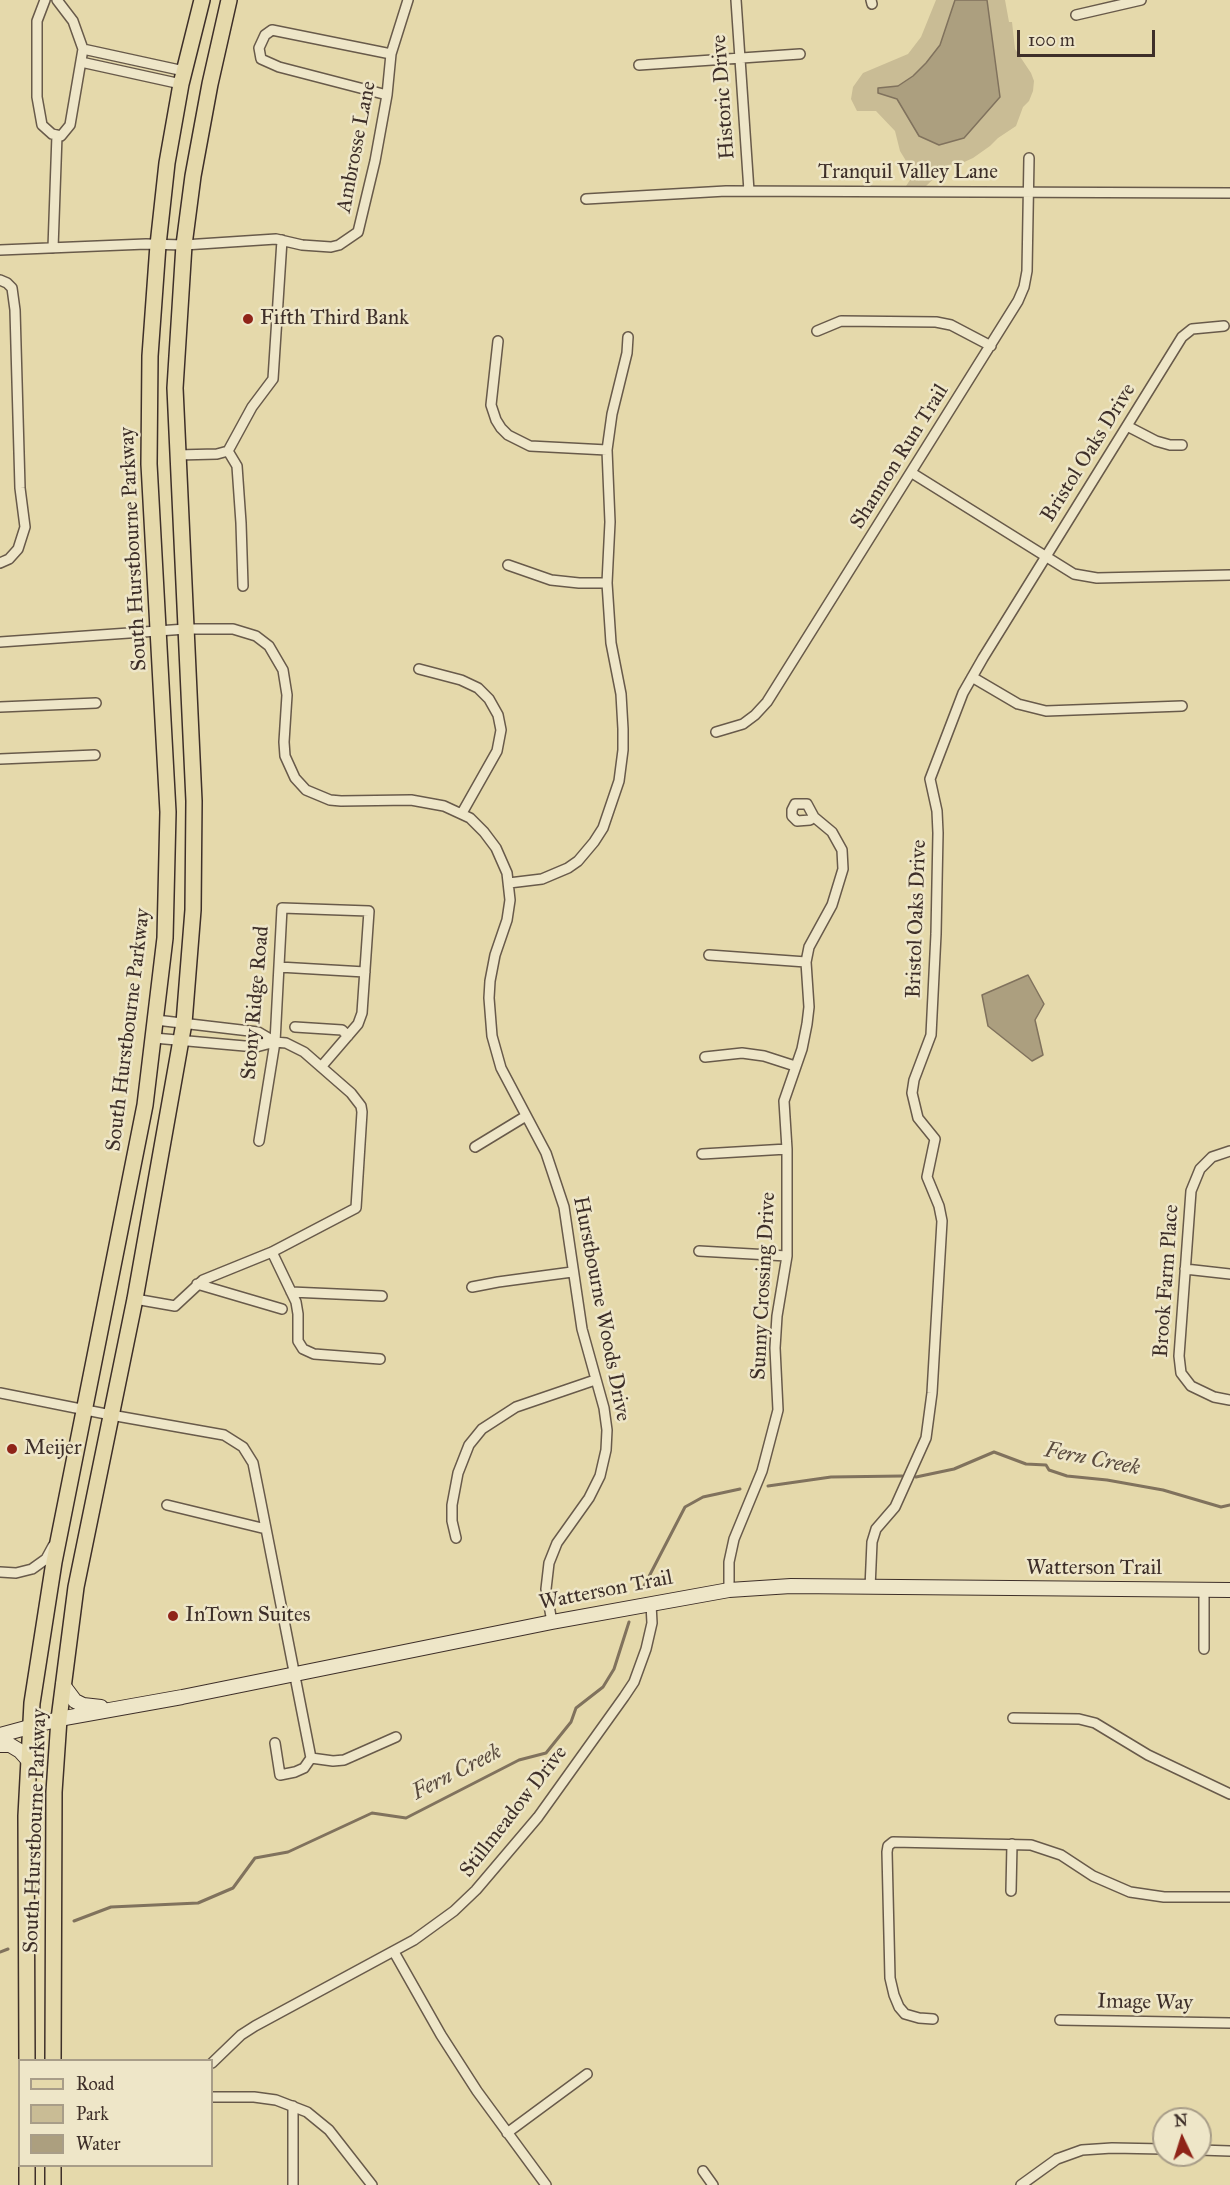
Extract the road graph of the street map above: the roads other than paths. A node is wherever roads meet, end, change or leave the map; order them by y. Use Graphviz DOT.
graph roads {
  1 [pos="45,0"];
  2 [pos="57,0"];
  3 [pos="202,0"];
  4 [pos="229,0"];
  5 [pos="408,0"];
  6 [pos="735,0"];
  7 [pos="1141,0"];
  8 [pos="1076,15"];
  9 [pos="83,49"];
  10 [pos="391,54"];
  11 [pos="800,54"];
  12 [pos="740,59"];
  13 [pos="81,62"];
  14 [pos="639,65"];
  15 [pos="183,78"];
  16 [pos="387,95"];
  17 [pos="57,135"];
  18 [pos="1029,158"];
  19 [pos="749,191"];
  20 [pos="1028,192"];
  21 [pos="1230,193"];
  22 [pos="586,199"];
  23 [pos="282,240"];
  24 [pos="158,245"];
  25 [pos="184,245"];
  26 [pos="53,248"];
  27 [pos="0,250"];
  28 [pos="0,280"];
  29 [pos="1224,326"];
  30 [pos="817,331"];
  31 [pos="628,337"];
  32 [pos="498,341"];
  33 [pos="991,346"];
  34 [pos="1127,426"];
  35 [pos="1182,445"];
  36 [pos="607,450"];
  37 [pos="228,451"];
  38 [pos="177,455"];
  39 [pos="912,472"];
  40 [pos="1045,557"];
  41 [pos="0,563"];
  42 [pos="508,565"];
  43 [pos="1230,575"];
  44 [pos="607,583"];
  45 [pos="243,586"];
  46 [pos="186,629"];
  47 [pos="159,630"];
  48 [pos="0,642"];
  49 [pos="419,669"];
  50 [pos="972,678"];
  51 [pos="96,703"];
  52 [pos="1182,706"];
  53 [pos="0,707"];
  54 [pos="716,732"];
  55 [pos="95,755"];
  56 [pos="0,759"];
  57 [pos="462,813"];
  58 [pos="814,817"];
  59 [pos="509,884"];
  60 [pos="709,956"];
  61 [pos="806,962"];
  62 [pos="279,966"];
  63 [pos="365,972"];
  64 [pos="156,1020"];
  65 [pos="184,1023"];
  66 [pos="295,1027"];
  67 [pos="348,1036"];
  68 [pos="154,1038"];
  69 [pos="180,1041"];
  70 [pos="275,1042"];
  71 [pos="705,1057"];
  72 [pos="795,1066"];
  73 [pos="321,1067"];
  74 [pos="526,1116"];
  75 [pos="259,1141"];
  76 [pos="476,1147"];
  77 [pos="787,1149"];
  78 [pos="1230,1152"];
  79 [pos="702,1154"];
  80 [pos="699,1251"];
  81 [pos="272,1252"];
  82 [pos="787,1256"];
  83 [pos="1185,1269"];
  84 [pos="572,1272"];
  85 [pos="1230,1274"];
  86 [pos="197,1284"];
  87 [pos="472,1287"];
  88 [pos="291,1292"];
  89 [pos="382,1296"];
  90 [pos="135,1299"];
  91 [pos="282,1309"];
  92 [pos="380,1359"];
  93 [pos="595,1380"];
  94 [pos="0,1393"];
  95 [pos="1230,1400"];
  96 [pos="85,1410"];
  97 [pos="111,1416"];
  98 [pos="166,1505"];
  99 [pos="266,1529"];
  100 [pos="59,1536"];
  101 [pos="456,1538"];
  102 [pos="0,1572"];
  103 [pos="870,1588"];
  104 [pos="729,1590"];
  105 [pos="1204,1590"];
  106 [pos="1230,1590"];
  107 [pos="651,1604"];
  108 [pos="552,1622"];
  109 [pos="1204,1648"];
  110 [pos="295,1674"];
  111 [pos="63,1685"];
  112 [pos="121,1707"];
  113 [pos="1013,1718"];
  114 [pos="58,1719"];
  115 [pos="30,1726"];
  116 [pos="0,1735"];
  117 [pos="396,1737"];
  118 [pos="274,1743"];
  119 [pos="0,1745"];
  120 [pos="311,1758"];
  121 [pos="28,1761"];
  122 [pos="1230,1794"];
  123 [pos="1012,1844"];
  124 [pos="1011,1891"];
  125 [pos="1230,1898"];
  126 [pos="394,1952"];
  127 [pos="933,2019"];
  128 [pos="1060,2020"];
  129 [pos="1230,2023"];
  130 [pos="27,2059"];
  131 [pos="53,2059"];
  132 [pos="213,2062"];
  133 [pos="587,2074"];
  134 [pos="213,2097"];
  135 [pos="293,2106"];
  136 [pos="507,2133"];
  137 [pos="1152,2149"];
  138 [pos="1212,2150"];
  139 [pos="1230,2151"];
  140 [pos="27,2167"];
  141 [pos="53,2167"];
  142 [pos="704,2171"];
  143 [pos="1024,2184"];
  144 [pos="27,2185"];
  145 [pos="53,2185"];
  146 [pos="293,2185"];
  147 [pos="372,2185"];
  148 [pos="546,2185"];
  149 [pos="713,2185"];
  1 -- 17 [label="street"];
  2 -- 9 [label="street"];
  3 -- 15 [label="main road, South Hurstbourne Parkway"];
  4 -- 25 [label="main road, South Hurstbourne Parkway"];
  5 -- 10 [label="street, Ambrosse Lane"];
  6 -- 12 [label="street, Historic Drive"];
  7 -- 8 [label="street"];
  9 -- 13 [label="street"];
  9 -- 15 [label="street"];
  10 -- 16 [label="street, Ambrosse Lane"];
  10 -- 16 [label="street"];
  11 -- 12 [label="street"];
  12 -- 14 [label="street"];
  12 -- 19 [label="street, Historic Drive"];
  13 -- 15 [label="street"];
  13 -- 17 [label="street"];
  15 -- 24 [label="main road, South Hurstbourne Parkway"];
  16 -- 23 [label="street, Ambrosse Lane"];
  17 -- 26 [label="street"];
  18 -- 20 [label="street, Shannon Run Trail"];
  19 -- 20 [label="street, Tranquil Valley Lane"];
  19 -- 22 [label="street, Tranquil Valley Lane"];
  20 -- 21 [label="street, Tranquil Valley Lane"];
  20 -- 33 [label="street, Shannon Run Trail"];
  23 -- 25 [label="street, Ambrosse Lane"];
  23 -- 37 [label="street"];
  24 -- 25 [label="street, Ambrosse Lane"];
  24 -- 26 [label="street, Ambrosse Lane"];
  24 -- 47 [label="main road, South Hurstbourne Parkway"];
  25 -- 38 [label="main road, South Hurstbourne Parkway"];
  26 -- 27 [label="street, Ambrosse Lane"];
  28 -- 41 [label="street"];
  29 -- 34 [label="street, Bristol Oaks Drive"];
  30 -- 33 [label="street"];
  31 -- 36 [label="street"];
  32 -- 36 [label="street"];
  33 -- 39 [label="street, Shannon Run Trail"];
  34 -- 35 [label="street"];
  34 -- 40 [label="street, Bristol Oaks Drive"];
  36 -- 44 [label="street"];
  37 -- 38 [label="street"];
  37 -- 45 [label="street"];
  38 -- 46 [label="main road, South Hurstbourne Parkway"];
  39 -- 40 [label="street"];
  39 -- 54 [label="street, Shannon Run Trail"];
  40 -- 43 [label="street"];
  40 -- 50 [label="street, Bristol Oaks Drive"];
  42 -- 44 [label="street"];
  44 -- 59 [label="street"];
  46 -- 47 [label="street, Hurstbourne Woods Drive"];
  46 -- 57 [label="street, Hurstbourne Woods Drive"];
  46 -- 65 [label="main road, South Hurstbourne Parkway"];
  47 -- 48 [label="street, Hurstbourne Woods Drive"];
  47 -- 64 [label="main road, South Hurstbourne Parkway"];
  49 -- 57 [label="street"];
  50 -- 52 [label="street"];
  50 -- 103 [label="street, Bristol Oaks Drive"];
  51 -- 53 [label="street"];
  55 -- 56 [label="street"];
  57 -- 59 [label="street, Hurstbourne Woods Drive"];
  58 -- 61 [label="street, Sunny Crossing Drive"];
  59 -- 74 [label="street, Hurstbourne Woods Drive"];
  60 -- 61 [label="street"];
  61 -- 72 [label="street, Sunny Crossing Drive"];
  62 -- 63 [label="street"];
  62 -- 63 [label="street, Stony Ridge Road"];
  62 -- 70 [label="street, Stony Ridge Road"];
  63 -- 67 [label="street, Stony Ridge Road"];
  64 -- 65 [label="street"];
  64 -- 68 [label="main road, South Hurstbourne Parkway"];
  65 -- 69 [label="main road, South Hurstbourne Parkway"];
  65 -- 70 [label="street"];
  66 -- 67 [label="street"];
  67 -- 73 [label="street, Stony Ridge Road"];
  68 -- 69 [label="street"];
  68 -- 96 [label="main road, South Hurstbourne Parkway"];
  69 -- 70 [label="street"];
  69 -- 90 [label="main road, South Hurstbourne Parkway"];
  70 -- 73 [label="street"];
  70 -- 75 [label="street, Stony Ridge Road"];
  71 -- 72 [label="street"];
  72 -- 77 [label="street, Sunny Crossing Drive"];
  73 -- 81 [label="street"];
  74 -- 76 [label="street"];
  74 -- 84 [label="street, Hurstbourne Woods Drive"];
  77 -- 79 [label="street"];
  77 -- 82 [label="street, Sunny Crossing Drive"];
  78 -- 83 [label="street, Brook Farm Place"];
  80 -- 82 [label="street"];
  81 -- 86 [label="street"];
  81 -- 88 [label="street"];
  82 -- 104 [label="street, Sunny Crossing Drive"];
  83 -- 85 [label="street"];
  83 -- 95 [label="street, Brook Farm Place"];
  84 -- 87 [label="street"];
  84 -- 93 [label="street, Hurstbourne Woods Drive"];
  86 -- 90 [label="street"];
  86 -- 91 [label="street"];
  88 -- 89 [label="street"];
  88 -- 92 [label="street"];
  90 -- 97 [label="main road, South Hurstbourne Parkway"];
  93 -- 101 [label="street"];
  93 -- 108 [label="street, Hurstbourne Woods Drive"];
  94 -- 96 [label="street"];
  96 -- 97 [label="street"];
  96 -- 100 [label="main road, South Hurstbourne Parkway"];
  97 -- 99 [label="street"];
  97 -- 111 [label="main road, South Hurstbourne Parkway"];
  98 -- 99 [label="street"];
  99 -- 110 [label="street"];
  100 -- 102 [label="street"];
  100 -- 115 [label="main road, South Hurstbourne Parkway"];
  103 -- 104 [label="main road, Watterson Trail"];
  103 -- 105 [label="main road, Watterson Trail"];
  104 -- 107 [label="main road, Watterson Trail"];
  105 -- 106 [label="main road, Watterson Trail"];
  105 -- 109 [label="street"];
  107 -- 108 [label="main road, Watterson Trail"];
  107 -- 126 [label="street, Stillmeadow Drive"];
  108 -- 110 [label="main road, Watterson Trail"];
  110 -- 112 [label="main road, Watterson Trail"];
  110 -- 120 [label="street"];
  111 -- 112 [label="main road"];
  111 -- 114 [label="main road, South Hurstbourne Parkway"];
  112 -- 114 [label="main road, Watterson Trail"];
  113 -- 122 [label="street"];
  114 -- 115 [label="main road, Watterson Trail"];
  114 -- 131 [label="main road, South Hurstbourne Parkway"];
  115 -- 116 [label="main road, Watterson Trail"];
  115 -- 121 [label="main road, South Hurstbourne Parkway"];
  117 -- 120 [label="street"];
  118 -- 120 [label="street"];
  119 -- 121 [label="main road"];
  121 -- 130 [label="main road, South Hurstbourne Parkway"];
  123 -- 124 [label="street"];
  123 -- 125 [label="street"];
  123 -- 127 [label="street"];
  126 -- 132 [label="street, Stillmeadow Drive"];
  126 -- 136 [label="street"];
  128 -- 129 [label="street, Image Way"];
  133 -- 136 [label="street"];
  134 -- 135 [label="street"];
  135 -- 146 [label="street"];
  135 -- 147 [label="street"];
  136 -- 148 [label="street"];
  137 -- 143 [label="street"];
  138 -- 139 [label="street"];
  140 -- 144 [label="main road"];
  141 -- 145 [label="main road"];
  142 -- 149 [label="street"];
}
